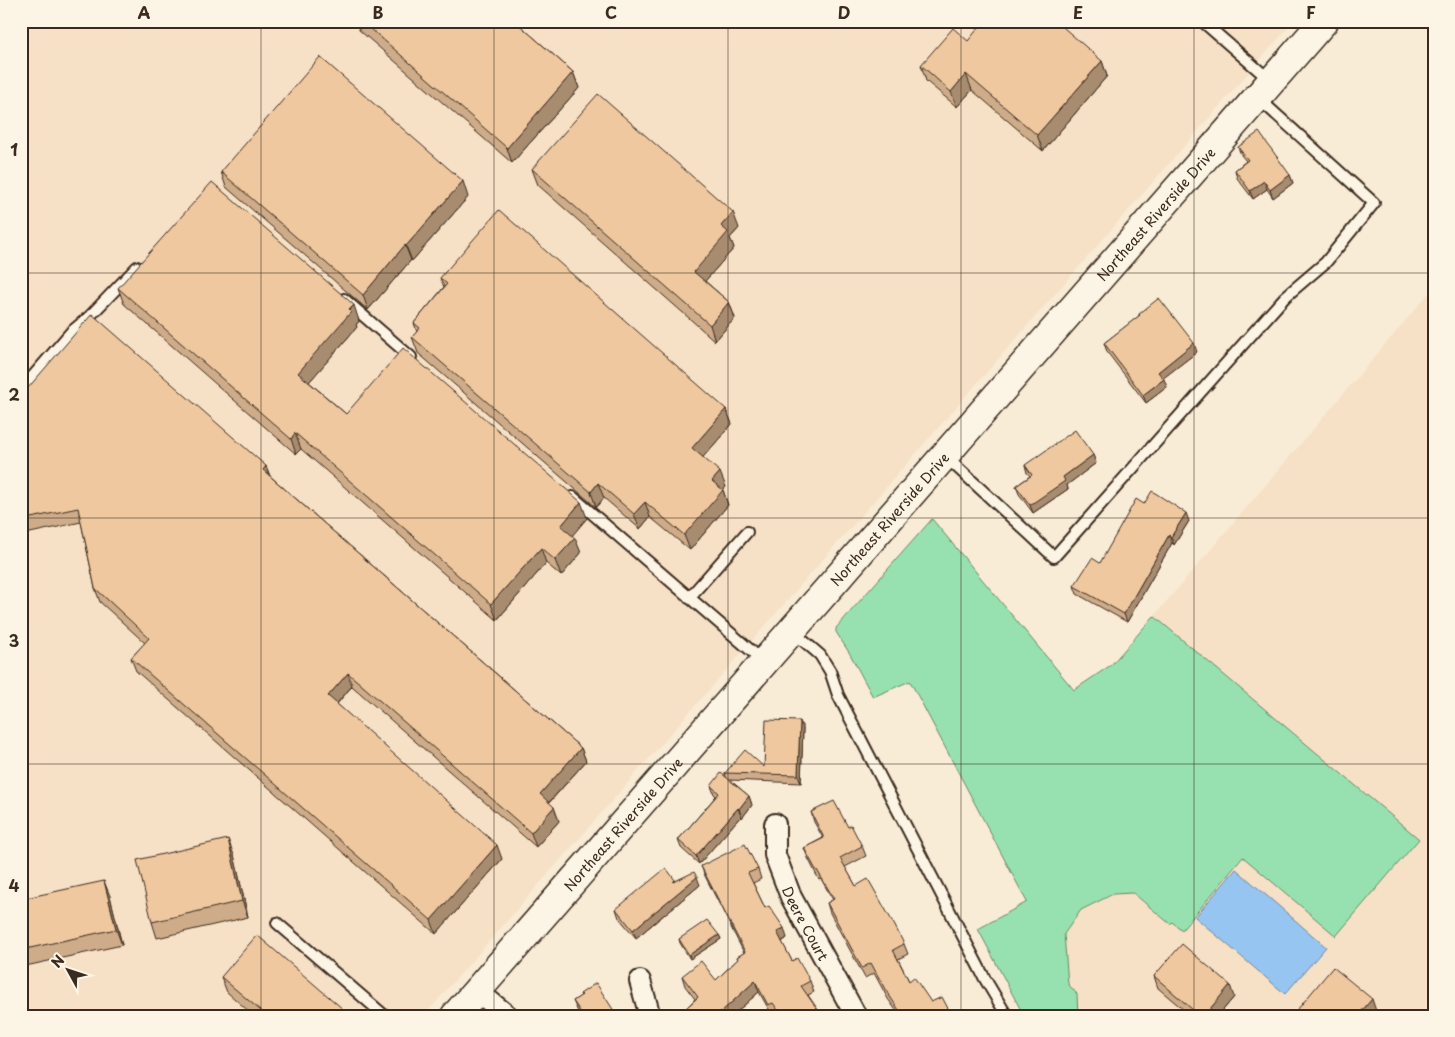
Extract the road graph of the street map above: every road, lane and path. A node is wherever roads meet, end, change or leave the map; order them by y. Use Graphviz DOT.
graph roads {
  1 [pos="1202,21"];
  2 [pos="1324,21"];
  3 [pos="1264,89"];
  4 [pos="147,256"];
  5 [pos="340,295"];
  6 [pos="422,366"];
  7 [pos="21,390"];
  8 [pos="945,455"];
  9 [pos="564,490"];
  10 [pos="747,532"];
  11 [pos="689,598"];
  12 [pos="792,630"];
  13 [pos="764,662"];
  14 [pos="775,824"];
  15 [pos="277,923"];
  16 [pos="640,981"];
  17 [pos="477,990"];
  18 [pos="385,1016"];
  19 [pos="455,1016"];
  20 [pos="508,1016"];
  21 [pos="650,1016"];
  22 [pos="856,1016"];
  23 [pos="1008,1016"];
  1 -- 3 [label="lane"];
  2 -- 3 [label="street, Northeast Riverside Drive"];
  3 -- 8 [label="street, Northeast Riverside Drive"];
  3 -- 8 [label="lane"];
  4 -- 7 [label="lane"];
  5 -- 6 [label="lane"];
  8 -- 12 [label="street, Northeast Riverside Drive"];
  9 -- 11 [label="lane"];
  10 -- 11 [label="lane"];
  11 -- 13 [label="lane"];
  12 -- 13 [label="street, Northeast Riverside Drive"];
  12 -- 23 [label="lane"];
  13 -- 17 [label="street, Northeast Riverside Drive"];
  14 -- 22 [label="street, Deere Court"];
  15 -- 18 [label="lane"];
  16 -- 21 [label="street"];
  17 -- 19 [label="street, Northeast Riverside Drive"];
  17 -- 20 [label="street"];
}
